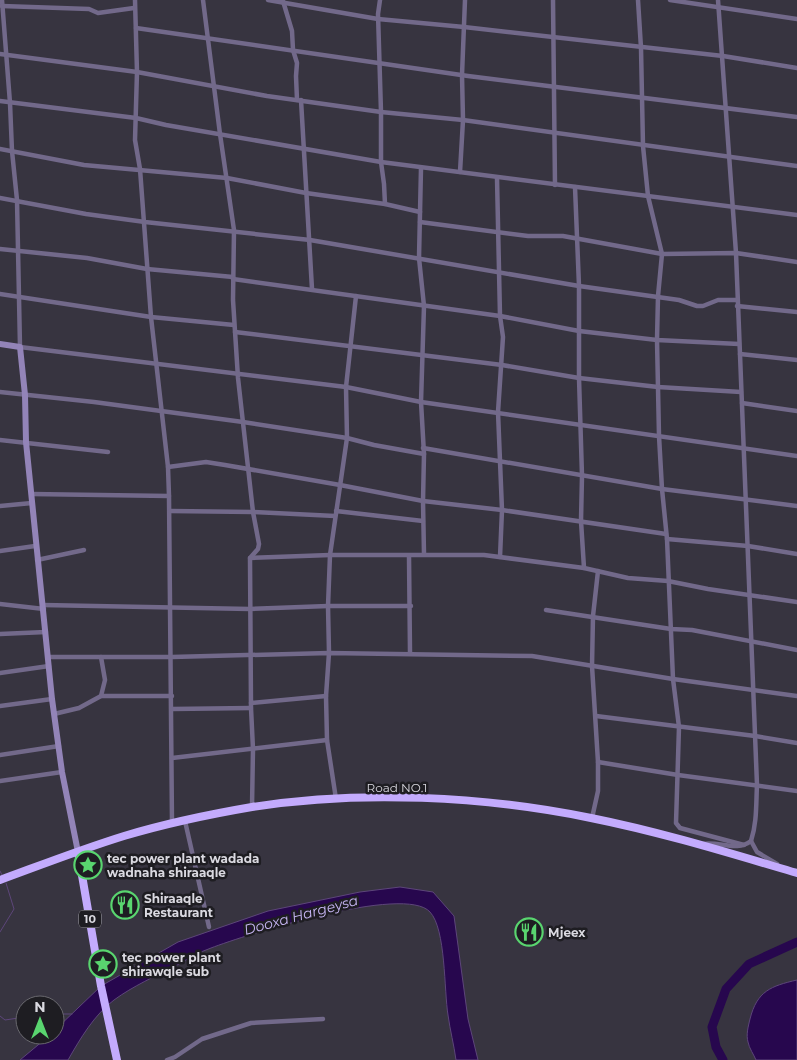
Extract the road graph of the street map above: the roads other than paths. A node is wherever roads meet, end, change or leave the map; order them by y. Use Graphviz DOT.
graph roads {
  1 [pos="2,0"];
  2 [pos="135,0"];
  3 [pos="203,0"];
  4 [pos="268,0"];
  5 [pos="380,0"];
  6 [pos="465,0"];
  7 [pos="553,0"];
  8 [pos="638,0"];
  9 [pos="670,0"];
  10 [pos="718,0"];
  11 [pos="283,1"];
  12 [pos="718,6"];
  13 [pos="134,8"];
  14 [pos="2,9"];
  15 [pos="378,19"];
  16 [pos="797,19"];
  17 [pos="464,27"];
  18 [pos="136,28"];
  19 [pos="554,37"];
  20 [pos="207,38"];
  21 [pos="641,48"];
  22 [pos="293,50"];
  23 [pos="0,54"];
  24 [pos="7,55"];
  25 [pos="723,56"];
  26 [pos="380,62"];
  27 [pos="797,68"];
  28 [pos="137,72"];
  29 [pos="462,75"];
  30 [pos="214,86"];
  31 [pos="554,87"];
  32 [pos="641,98"];
  33 [pos="299,100"];
  34 [pos="0,102"];
  35 [pos="10,103"];
  36 [pos="726,109"];
  37 [pos="381,112"];
  38 [pos="136,118"];
  39 [pos="797,118"];
  40 [pos="463,120"];
  41 [pos="554,133"];
  42 [pos="220,134"];
  43 [pos="643,146"];
  44 [pos="304,148"];
  45 [pos="0,149"];
  46 [pos="12,151"];
  47 [pos="728,157"];
  48 [pos="381,162"];
  49 [pos="797,166"];
  50 [pos="421,168"];
  51 [pos="140,169"];
  52 [pos="460,172"];
  53 [pos="226,178"];
  54 [pos="497,178"];
  55 [pos="555,185"];
  56 [pos="576,187"];
  57 [pos="306,193"];
  58 [pos="648,196"];
  59 [pos="0,198"];
  60 [pos="17,200"];
  61 [pos="385,204"];
  62 [pos="732,206"];
  63 [pos="420,212"];
  64 [pos="797,215"];
  65 [pos="145,222"];
  66 [pos="420,222"];
  67 [pos="234,230"];
  68 [pos="498,232"];
  69 [pos="310,240"];
  70 [pos="578,240"];
  71 [pos="0,249"];
  72 [pos="19,252"];
  73 [pos="736,253"];
  74 [pos="662,254"];
  75 [pos="419,258"];
  76 [pos="797,262"];
  77 [pos="147,269"];
  78 [pos="498,271"];
  79 [pos="233,278"];
  80 [pos="579,286"];
  81 [pos="312,289"];
  82 [pos="0,294"];
  83 [pos="19,296"];
  84 [pos="356,296"];
  85 [pos="658,296"];
  86 [pos="737,300"];
  87 [pos="424,306"];
  88 [pos="737,306"];
  89 [pos="797,312"];
  90 [pos="500,316"];
  91 [pos="151,317"];
  92 [pos="234,325"];
  93 [pos="579,331"];
  94 [pos="235,332"];
  95 [pos="657,340"];
  96 [pos="0,344"];
  97 [pos="740,344"];
  98 [pos="350,346"];
  99 [pos="20,347"];
  100 [pos="740,354"];
  101 [pos="421,355"];
  102 [pos="797,360"];
  103 [pos="157,365"];
  104 [pos="502,365"];
  105 [pos="238,374"];
  106 [pos="579,378"];
  107 [pos="346,387"];
  108 [pos="658,387"];
  109 [pos="0,392"];
  110 [pos="741,392"];
  111 [pos="25,395"];
  112 [pos="421,402"];
  113 [pos="742,403"];
  114 [pos="797,411"];
  115 [pos="162,412"];
  116 [pos="498,412"];
  117 [pos="243,422"];
  118 [pos="580,426"];
  119 [pos="659,436"];
  120 [pos="347,438"];
  121 [pos="0,440"];
  122 [pos="26,442"];
  123 [pos="742,447"];
  124 [pos="424,448"];
  125 [pos="108,452"];
  126 [pos="424,454"];
  127 [pos="797,456"];
  128 [pos="501,461"];
  129 [pos="168,467"];
  130 [pos="248,469"];
  131 [pos="582,476"];
  132 [pos="340,485"];
  133 [pos="662,489"];
  134 [pos="31,494"];
  135 [pos="169,496"];
  136 [pos="423,501"];
  137 [pos="746,501"];
  138 [pos="32,503"];
  139 [pos="0,506"];
  140 [pos="797,506"];
  141 [pos="502,510"];
  142 [pos="170,511"];
  143 [pos="253,512"];
  144 [pos="336,513"];
  145 [pos="424,521"];
  146 [pos="581,521"];
  147 [pos="666,537"];
  148 [pos="35,546"];
  149 [pos="748,546"];
  150 [pos="84,550"];
  151 [pos="0,551"];
  152 [pos="424,554"];
  153 [pos="797,554"];
  154 [pos="330,555"];
  155 [pos="409,556"];
  156 [pos="500,557"];
  157 [pos="250,558"];
  158 [pos="37,560"];
  159 [pos="584,568"];
  160 [pos="598,571"];
  161 [pos="668,581"];
  162 [pos="749,594"];
  163 [pos="797,602"];
  164 [pos="0,604"];
  165 [pos="328,606"];
  166 [pos="410,606"];
  167 [pos="43,607"];
  168 [pos="170,607"];
  169 [pos="250,610"];
  170 [pos="546,610"];
  171 [pos="593,616"];
  172 [pos="671,629"];
  173 [pos="46,632"];
  174 [pos="0,634"];
  175 [pos="751,643"];
  176 [pos="797,650"];
  177 [pos="329,653"];
  178 [pos="410,653"];
  179 [pos="251,655"];
  180 [pos="172,657"];
  181 [pos="48,658"];
  182 [pos="101,658"];
  183 [pos="49,666"];
  184 [pos="592,666"];
  185 [pos="0,673"];
  186 [pos="673,679"];
  187 [pos="753,690"];
  188 [pos="101,696"];
  189 [pos="172,696"];
  190 [pos="326,696"];
  191 [pos="797,696"];
  192 [pos="52,699"];
  193 [pos="0,706"];
  194 [pos="251,706"];
  195 [pos="172,709"];
  196 [pos="54,714"];
  197 [pos="596,716"];
  198 [pos="679,727"];
  199 [pos="754,736"];
  200 [pos="327,740"];
  201 [pos="797,743"];
  202 [pos="59,746"];
  203 [pos="253,749"];
  204 [pos="0,755"];
  205 [pos="172,758"];
  206 [pos="598,762"];
  207 [pos="62,772"];
  208 [pos="678,775"];
  209 [pos="0,781"];
  210 [pos="757,786"];
  211 [pos="797,791"];
  212 [pos="336,799"];
  213 [pos="252,807"];
  214 [pos="592,818"];
  215 [pos="185,821"];
  216 [pos="172,823"];
  217 [pos="750,841"];
  218 [pos="700,844"];
  219 [pos="744,845"];
  220 [pos="78,852"];
  221 [pos="784,869"];
  222 [pos="797,873"];
  223 [pos="0,880"];
  224 [pos="209,927"];
  225 [pos="323,1019"];
  226 [pos="117,1060"];
  227 [pos="167,1060"];
  1 -- 14 [label="street"];
  2 -- 13 [label="street"];
  3 -- 20 [label="street"];
  4 -- 11 [label="street"];
  5 -- 15 [label="street"];
  6 -- 17 [label="street"];
  7 -- 19 [label="street"];
  8 -- 21 [label="street"];
  9 -- 12 [label="street"];
  10 -- 12 [label="street"];
  11 -- 15 [label="street"];
  11 -- 22 [label="street"];
  12 -- 16 [label="street"];
  12 -- 25 [label="street"];
  13 -- 14 [label="street"];
  13 -- 18 [label="street"];
  14 -- 24 [label="street"];
  15 -- 17 [label="street"];
  15 -- 26 [label="street"];
  17 -- 19 [label="street"];
  17 -- 29 [label="street"];
  18 -- 20 [label="street"];
  18 -- 28 [label="street"];
  19 -- 21 [label="street"];
  19 -- 31 [label="street"];
  20 -- 22 [label="street"];
  20 -- 30 [label="street"];
  21 -- 25 [label="street"];
  21 -- 32 [label="street"];
  22 -- 26 [label="street"];
  22 -- 33 [label="street"];
  23 -- 24 [label="street"];
  24 -- 28 [label="street"];
  24 -- 35 [label="street"];
  25 -- 27 [label="street"];
  25 -- 36 [label="street"];
  26 -- 29 [label="street"];
  26 -- 37 [label="street"];
  28 -- 30 [label="street"];
  28 -- 38 [label="street"];
  29 -- 31 [label="street"];
  29 -- 40 [label="street"];
  30 -- 33 [label="street"];
  30 -- 42 [label="street"];
  31 -- 32 [label="street"];
  31 -- 41 [label="street"];
  32 -- 36 [label="street"];
  32 -- 43 [label="street"];
  33 -- 37 [label="street"];
  33 -- 44 [label="street"];
  34 -- 35 [label="street"];
  35 -- 38 [label="street"];
  35 -- 46 [label="street"];
  36 -- 39 [label="street"];
  36 -- 47 [label="street"];
  37 -- 40 [label="street"];
  37 -- 48 [label="street"];
  38 -- 42 [label="street"];
  38 -- 51 [label="street"];
  40 -- 41 [label="street"];
  40 -- 52 [label="street"];
  41 -- 43 [label="street"];
  41 -- 55 [label="street"];
  42 -- 44 [label="street"];
  42 -- 53 [label="street"];
  43 -- 47 [label="street"];
  43 -- 58 [label="street"];
  44 -- 48 [label="street"];
  44 -- 57 [label="street"];
  45 -- 46 [label="street"];
  46 -- 51 [label="street"];
  46 -- 60 [label="street"];
  47 -- 49 [label="street"];
  47 -- 62 [label="street"];
  48 -- 50 [label="street"];
  48 -- 61 [label="street"];
  50 -- 52 [label="street"];
  50 -- 63 [label="street"];
  51 -- 53 [label="street"];
  51 -- 65 [label="street"];
  52 -- 54 [label="street"];
  53 -- 57 [label="street"];
  53 -- 67 [label="street"];
  54 -- 55 [label="street"];
  54 -- 68 [label="street"];
  55 -- 56 [label="street"];
  56 -- 58 [label="street"];
  56 -- 70 [label="street"];
  57 -- 61 [label="street"];
  57 -- 69 [label="street"];
  58 -- 62 [label="street"];
  58 -- 74 [label="street"];
  59 -- 60 [label="street"];
  60 -- 65 [label="street"];
  60 -- 72 [label="street"];
  61 -- 63 [label="street"];
  62 -- 64 [label="street"];
  62 -- 73 [label="street"];
  63 -- 66 [label="street"];
  65 -- 67 [label="street"];
  65 -- 77 [label="street"];
  66 -- 68 [label="street"];
  66 -- 75 [label="street"];
  67 -- 69 [label="street"];
  67 -- 79 [label="street"];
  68 -- 70 [label="street"];
  68 -- 78 [label="street"];
  69 -- 75 [label="street"];
  69 -- 81 [label="street"];
  70 -- 74 [label="street"];
  70 -- 80 [label="street"];
  71 -- 72 [label="street"];
  72 -- 77 [label="street"];
  72 -- 83 [label="street"];
  73 -- 74 [label="street"];
  73 -- 76 [label="street"];
  73 -- 86 [label="street"];
  74 -- 85 [label="street"];
  75 -- 78 [label="street"];
  75 -- 87 [label="street"];
  77 -- 79 [label="street"];
  77 -- 91 [label="street"];
  78 -- 80 [label="street"];
  78 -- 90 [label="street"];
  79 -- 81 [label="street"];
  79 -- 92 [label="street"];
  80 -- 85 [label="street"];
  80 -- 93 [label="street"];
  81 -- 84 [label="street"];
  82 -- 83 [label="street"];
  83 -- 91 [label="street"];
  83 -- 99 [label="street"];
  84 -- 87 [label="street"];
  84 -- 98 [label="street"];
  85 -- 86 [label="street"];
  85 -- 95 [label="street"];
  86 -- 88 [label="street"];
  87 -- 90 [label="street"];
  87 -- 101 [label="street"];
  88 -- 89 [label="street"];
  88 -- 97 [label="street"];
  90 -- 93 [label="street"];
  90 -- 104 [label="street"];
  91 -- 92 [label="street"];
  91 -- 103 [label="street"];
  92 -- 94 [label="street"];
  93 -- 95 [label="street"];
  93 -- 106 [label="street"];
  94 -- 98 [label="street"];
  94 -- 105 [label="street"];
  95 -- 97 [label="street"];
  95 -- 108 [label="street"];
  96 -- 99 [label="street"];
  97 -- 100 [label="street"];
  98 -- 101 [label="street"];
  98 -- 107 [label="street"];
  99 -- 103 [label="street"];
  99 -- 111 [label="street"];
  100 -- 102 [label="street"];
  100 -- 110 [label="street"];
  101 -- 104 [label="street"];
  101 -- 112 [label="street"];
  103 -- 105 [label="street"];
  103 -- 115 [label="street"];
  104 -- 106 [label="street"];
  104 -- 116 [label="street"];
  105 -- 107 [label="street"];
  105 -- 117 [label="street"];
  106 -- 108 [label="street"];
  106 -- 118 [label="street"];
  107 -- 112 [label="street"];
  107 -- 120 [label="street"];
  108 -- 110 [label="street"];
  108 -- 119 [label="street"];
  109 -- 111 [label="street"];
  110 -- 113 [label="street"];
  111 -- 115 [label="street"];
  111 -- 122 [label="street"];
  112 -- 116 [label="street"];
  112 -- 124 [label="street"];
  113 -- 114 [label="street"];
  113 -- 123 [label="street"];
  115 -- 117 [label="street"];
  115 -- 129 [label="street"];
  116 -- 118 [label="street"];
  116 -- 128 [label="street"];
  117 -- 120 [label="street"];
  117 -- 130 [label="street"];
  118 -- 119 [label="street"];
  118 -- 131 [label="street"];
  119 -- 123 [label="street"];
  119 -- 133 [label="street"];
  120 -- 126 [label="street"];
  120 -- 132 [label="street"];
  121 -- 122 [label="street"];
  122 -- 125 [label="street"];
  122 -- 134 [label="street"];
  123 -- 127 [label="street"];
  123 -- 137 [label="street"];
  124 -- 126 [label="street"];
  124 -- 128 [label="street"];
  126 -- 136 [label="street"];
  128 -- 131 [label="street"];
  128 -- 141 [label="street"];
  129 -- 130 [label="street"];
  129 -- 135 [label="street"];
  130 -- 132 [label="street"];
  130 -- 143 [label="street"];
  131 -- 133 [label="street"];
  131 -- 146 [label="street"];
  132 -- 136 [label="street"];
  132 -- 144 [label="street"];
  133 -- 137 [label="street"];
  133 -- 147 [label="street"];
  134 -- 135 [label="street"];
  134 -- 138 [label="street"];
  135 -- 142 [label="street"];
  136 -- 141 [label="street"];
  136 -- 145 [label="street"];
  137 -- 140 [label="street"];
  137 -- 149 [label="street"];
  138 -- 139 [label="street"];
  138 -- 148 [label="street"];
  141 -- 146 [label="street"];
  141 -- 156 [label="street"];
  142 -- 143 [label="street"];
  142 -- 168 [label="street"];
  143 -- 144 [label="street"];
  143 -- 157 [label="street"];
  144 -- 145 [label="street"];
  144 -- 154 [label="street"];
  145 -- 152 [label="street"];
  146 -- 147 [label="street"];
  146 -- 159 [label="street"];
  147 -- 149 [label="street"];
  147 -- 161 [label="street"];
  148 -- 151 [label="street"];
  148 -- 158 [label="street"];
  149 -- 153 [label="street"];
  149 -- 162 [label="street"];
  150 -- 158 [label="street"];
  152 -- 155 [label="street"];
  152 -- 156 [label="street"];
  154 -- 155 [label="street"];
  154 -- 157 [label="street"];
  154 -- 165 [label="street"];
  155 -- 166 [label="street"];
  156 -- 159 [label="street"];
  157 -- 169 [label="street"];
  158 -- 167 [label="street"];
  159 -- 160 [label="street"];
  160 -- 161 [label="street"];
  160 -- 171 [label="street"];
  161 -- 162 [label="street"];
  161 -- 172 [label="street"];
  162 -- 163 [label="street"];
  162 -- 175 [label="street"];
  164 -- 167 [label="street"];
  165 -- 166 [label="street"];
  165 -- 169 [label="street"];
  165 -- 177 [label="street"];
  166 -- 178 [label="street"];
  167 -- 168 [label="street"];
  167 -- 173 [label="street"];
  168 -- 169 [label="street"];
  168 -- 180 [label="street"];
  169 -- 179 [label="street"];
  170 -- 171 [label="street"];
  171 -- 172 [label="street"];
  171 -- 184 [label="street"];
  172 -- 175 [label="street"];
  172 -- 186 [label="street"];
  173 -- 174 [label="street"];
  173 -- 181 [label="street"];
  175 -- 176 [label="street"];
  175 -- 187 [label="street"];
  177 -- 178 [label="street"];
  177 -- 179 [label="street"];
  177 -- 190 [label="street"];
  178 -- 184 [label="street"];
  179 -- 180 [label="street"];
  179 -- 194 [label="street"];
  180 -- 182 [label="street"];
  180 -- 189 [label="street"];
  181 -- 182 [label="street"];
  181 -- 183 [label="street"];
  182 -- 188 [label="street"];
  183 -- 185 [label="street"];
  183 -- 192 [label="street"];
  184 -- 186 [label="street"];
  184 -- 197 [label="street"];
  186 -- 187 [label="street"];
  186 -- 198 [label="street"];
  187 -- 191 [label="street"];
  187 -- 199 [label="street"];
  188 -- 189 [label="street"];
  188 -- 196 [label="street"];
  189 -- 195 [label="street"];
  190 -- 194 [label="street"];
  190 -- 200 [label="street"];
  192 -- 193 [label="street"];
  192 -- 196 [label="street"];
  194 -- 195 [label="street"];
  194 -- 203 [label="street"];
  195 -- 205 [label="street"];
  196 -- 202 [label="street"];
  197 -- 198 [label="street"];
  197 -- 206 [label="street"];
  198 -- 199 [label="street"];
  198 -- 208 [label="street"];
  199 -- 201 [label="street"];
  199 -- 210 [label="street"];
  200 -- 203 [label="street"];
  200 -- 212 [label="street"];
  202 -- 204 [label="street"];
  202 -- 207 [label="street"];
  203 -- 205 [label="street"];
  203 -- 213 [label="street"];
  205 -- 216 [label="street"];
  206 -- 208 [label="street"];
  206 -- 214 [label="street"];
  207 -- 209 [label="street"];
  207 -- 220 [label="street"];
  208 -- 210 [label="street"];
  208 -- 219 [label="street"];
  210 -- 211 [label="street"];
  210 -- 217 [label="street"];
  212 -- 213 [label="highway, Road NO.1"];
  212 -- 214 [label="highway, Road NO.1"];
  213 -- 215 [label="highway, Road NO.1"];
  214 -- 218 [label="highway, Road NO.1"];
  215 -- 216 [label="highway, Road NO.1"];
  215 -- 224 [label="street"];
  216 -- 220 [label="highway, Road NO.1"];
  217 -- 219 [label="street"];
  217 -- 221 [label="street"];
  218 -- 219 [label="street"];
  218 -- 221 [label="highway, Road NO.1"];
  220 -- 223 [label="highway, Road NO.1"];
  220 -- 226 [label="highway, 10"];
  221 -- 222 [label="highway, Road NO.1"];
  225 -- 227 [label="street"];
}
